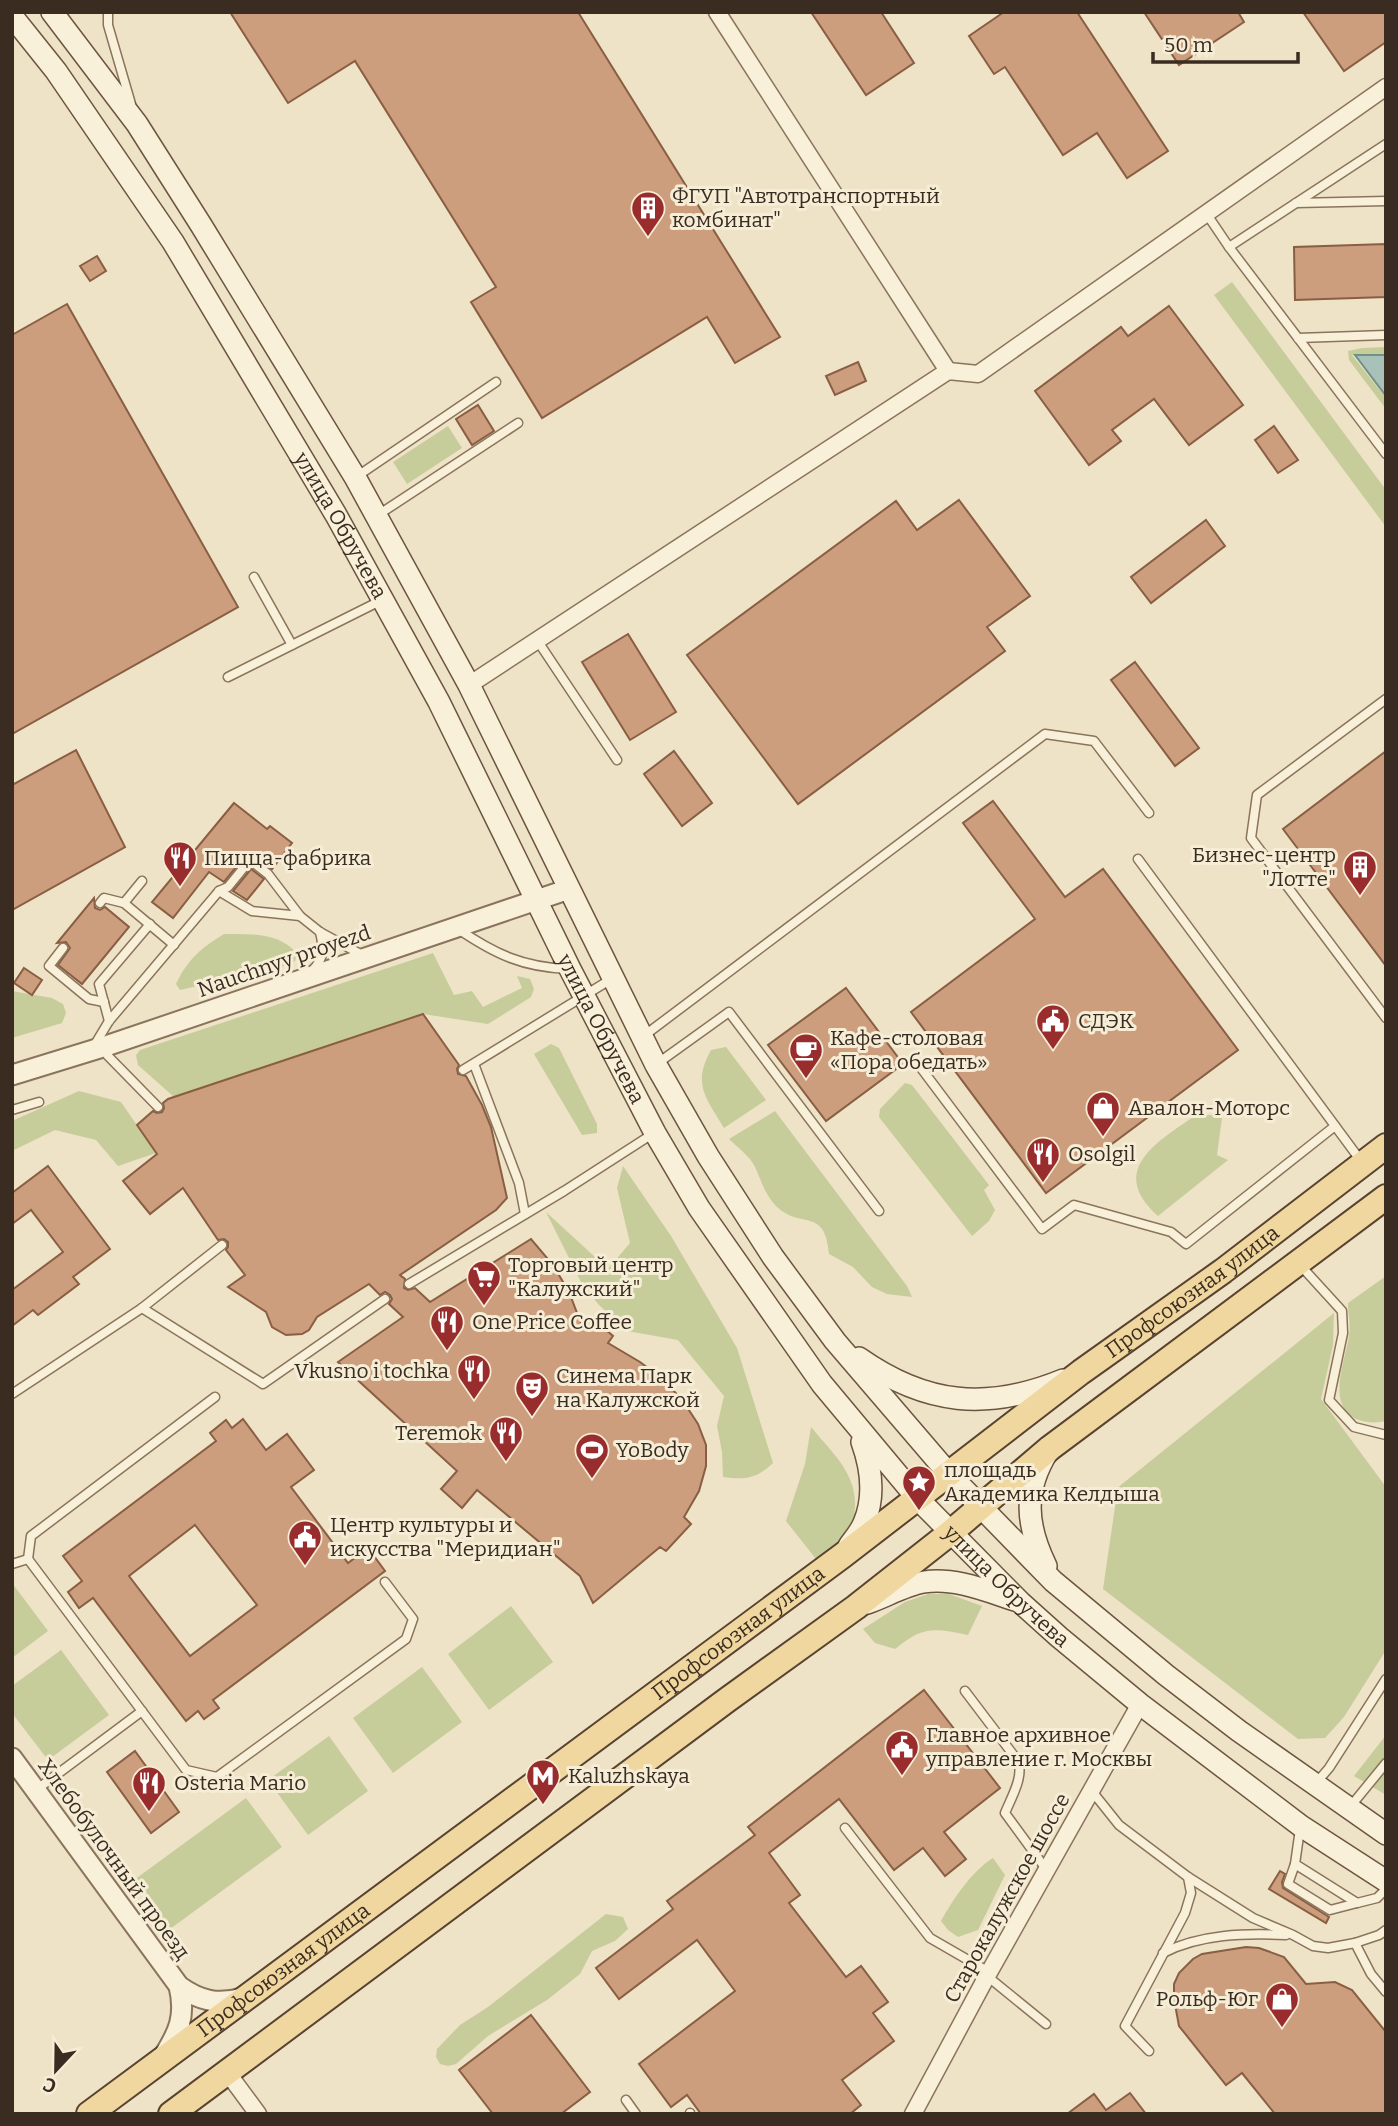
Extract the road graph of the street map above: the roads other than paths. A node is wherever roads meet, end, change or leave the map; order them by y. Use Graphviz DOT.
graph roads {
  1 [pos="52,12"];
  2 [pos="108,12"];
  3 [pos="717,12"];
  4 [pos="12,16"];
  5 [pos="1386,87"];
  6 [pos="137,124"];
  7 [pos="1386,144"];
  8 [pos="1386,201"];
  9 [pos="1296,203"];
  10 [pos="1206,213"];
  11 [pos="1229,247"];
  12 [pos="1386,335"];
  13 [pos="1298,338"];
  14 [pos="948,371"];
  15 [pos="496,382"];
  16 [pos="518,423"];
  17 [pos="1386,454"];
  18 [pos="355,477"];
  19 [pos="377,516"];
  20 [pos="254,577"];
  21 [pos="384,599"];
  22 [pos="537,640"];
  23 [pos="292,645"];
  24 [pos="228,677"];
  25 [pos="469,685"];
  26 [pos="1386,699"];
  27 [pos="617,760"];
  28 [pos="1149,813"];
  29 [pos="1138,859"];
  30 [pos="142,881"];
  31 [pos="569,889"];
  32 [pos="219,891"];
  33 [pos="537,902"];
  34 [pos="100,903"];
  35 [pos="124,903"];
  36 [pos="300,916"];
  37 [pos="150,925"];
  38 [pos="455,927"];
  39 [pos="320,932"];
  40 [pos="174,944"];
  41 [pos="63,948"];
  42 [pos="366,957"];
  43 [pos="570,969"];
  44 [pos="305,978"];
  45 [pos="613,978"];
  46 [pos="583,995"];
  47 [pos="104,1002"];
  48 [pos="1386,1018"];
  49 [pos="108,1021"];
  50 [pos="642,1037"];
  51 [pos="97,1049"];
  52 [pos="915,1060"];
  53 [pos="474,1064"];
  54 [pos="656,1065"];
  55 [pos="463,1070"];
  56 [pos="12,1075"];
  57 [pos="39,1102"];
  58 [pos="158,1107"];
  59 [pos="12,1111"];
  60 [pos="1335,1126"];
  61 [pos="655,1133"];
  62 [pos="1386,1146"];
  63 [pos="1363,1163"];
  64 [pos="1381,1203"];
  65 [pos="879,1211"];
  66 [pos="525,1214"];
  67 [pos="222,1245"];
  68 [pos="1298,1263"];
  69 [pos="409,1284"];
  70 [pos="385,1299"];
  71 [pos="142,1308"];
  72 [pos="835,1341"];
  73 [pos="1082,1372"];
  74 [pos="12,1394"];
  75 [pos="215,1396"];
  76 [pos="858,1430"];
  77 [pos="1385,1433"];
  78 [pos="1050,1448"];
  79 [pos="949,1474"];
  80 [pos="918,1499"];
  81 [pos="979,1508"];
  82 [pos="950,1533"];
  83 [pos="842,1556"];
  84 [pos="28,1559"];
  85 [pos="12,1564"];
  86 [pos="1053,1581"];
  87 [pos="385,1582"];
  88 [pos="1020,1602"];
  89 [pos="856,1608"];
  90 [pos="1386,1679"];
  91 [pos="965,1691"];
  92 [pos="1140,1704"];
  93 [pos="142,1711"];
  94 [pos="12,1758"];
  95 [pos="1386,1763"];
  96 [pos="1314,1785"];
  97 [pos="36,1790"];
  98 [pos="1091,1790"];
  99 [pos="1348,1809"];
  100 [pos="1301,1826"];
  101 [pos="845,1828"];
  102 [pos="1386,1834"];
  103 [pos="1295,1864"];
  104 [pos="1046,1869"];
  105 [pos="1188,1877"];
  106 [pos="1386,1881"];
  107 [pos="1386,1889"];
  108 [pos="1357,1903"];
  109 [pos="1386,1930"];
  110 [pos="1293,1935"];
  111 [pos="1355,1943"];
  112 [pos="1163,1953"];
  113 [pos="988,1974"];
  114 [pos="179,1986"];
  115 [pos="1386,1992"];
  116 [pos="242,1998"];
  117 [pos="1046,2024"];
  118 [pos="1149,2051"];
  119 [pos="161,2059"];
  120 [pos="228,2072"];
  121 [pos="626,2100"];
  122 [pos="89,2114"];
  123 [pos="171,2114"];
  124 [pos="258,2114"];
  125 [pos="636,2114"];
  126 [pos="913,2114"];
  1 -- 6 [label="main road, улица Обручева"];
  2 -- 6 [label="lane"];
  3 -- 14 [label="street"];
  4 -- 21 [label="main road, улица Обручева"];
  5 -- 10 [label="street"];
  6 -- 18 [label="main road, улица Обручева"];
  7 -- 9 [label="lane"];
  8 -- 9 [label="lane"];
  9 -- 11 [label="lane"];
  10 -- 11 [label="lane"];
  10 -- 14 [label="street"];
  11 -- 13 [label="lane"];
  12 -- 13 [label="lane"];
  13 -- 17 [label="lane"];
  14 -- 22 [label="street"];
  15 -- 18 [label="lane"];
  16 -- 19 [label="lane"];
  18 -- 19 [label="main road, улица Обручева"];
  19 -- 25 [label="main road, улица Обручева"];
  20 -- 23 [label="lane"];
  21 -- 23 [label="lane"];
  21 -- 33 [label="main road, улица Обручева"];
  22 -- 25 [label="street"];
  22 -- 27 [label="lane"];
  23 -- 24 [label="lane"];
  25 -- 31 [label="main road, улица Обручева"];
  26 -- 48 [label="lane"];
  28 -- 50 [label="lane"];
  29 -- 60 [label="lane"];
  30 -- 35 [label="lane"];
  31 -- 33 [label="street, Nauchnyy proyezd"];
  31 -- 45 [label="main road, улица Обручева"];
  32 -- 36 [label="lane"];
  32 -- 36 [label="lane"];
  32 -- 40 [label="lane"];
  33 -- 38 [label="street, Nauchnyy proyezd"];
  33 -- 43 [label="main road, улица Обручева"];
  34 -- 35 [label="lane"];
  35 -- 37 [label="lane"];
  36 -- 39 [label="lane"];
  37 -- 40 [label="lane"];
  37 -- 47 [label="lane"];
  38 -- 42 [label="street, Nauchnyy proyezd"];
  38 -- 43 [label="lane"];
  39 -- 42 [label="lane"];
  39 -- 44 [label="lane"];
  40 -- 49 [label="lane"];
  41 -- 47 [label="lane"];
  42 -- 44 [label="street, Nauchnyy proyezd"];
  43 -- 46 [label="main road, улица Обручева"];
  44 -- 51 [label="street, Nauchnyy proyezd"];
  45 -- 46 [label="lane"];
  45 -- 50 [label="main road, улица Обручева"];
  46 -- 53 [label="lane"];
  46 -- 61 [label="main road, улица Обручева"];
  47 -- 49 [label="lane"];
  49 -- 51 [label="lane"];
  50 -- 54 [label="main road, улица Обручева"];
  51 -- 56 [label="street, Nauchnyy proyezd"];
  51 -- 58 [label="lane"];
  52 -- 60 [label="lane"];
  53 -- 55 [label="lane"];
  53 -- 66 [label="lane"];
  54 -- 65 [label="lane"];
  54 -- 72 [label="main road, улица Обручева"];
  57 -- 59 [label="lane"];
  60 -- 63 [label="lane"];
  61 -- 66 [label="lane"];
  61 -- 76 [label="main road, улица Обручева"];
  62 -- 63 [label="main road, Профсоюзная улица"];
  63 -- 73 [label="main road, Профсоюзная улица"];
  64 -- 68 [label="main road, Профсоюзная улица"];
  66 -- 69 [label="lane"];
  67 -- 71 [label="lane"];
  68 -- 77 [label="lane"];
  68 -- 78 [label="main road, Профсоюзная улица"];
  70 -- 71 [label="lane"];
  71 -- 74 [label="lane"];
  72 -- 73 [label="main road"];
  72 -- 79 [label="main road, улица Обручева"];
  73 -- 79 [label="main road, Профсоюзная улица"];
  75 -- 84 [label="lane"];
  76 -- 80 [label="main road, улица Обручева"];
  76 -- 83 [label="main road"];
  78 -- 81 [label="main road, Профсоюзная улица"];
  78 -- 86 [label="main road"];
  79 -- 80 [label="main road, Профсоюзная улица"];
  79 -- 81 [label="main road, улица Обручева"];
  80 -- 82 [label="main road, улица Обручева"];
  80 -- 83 [label="main road, Профсоюзная улица"];
  81 -- 82 [label="main road"];
  81 -- 86 [label="main road, улица Обручева"];
  82 -- 88 [label="main road, улица Обручева"];
  82 -- 89 [label="main road"];
  83 -- 116 [label="main road, Профсоюзная улица"];
  84 -- 85 [label="lane"];
  84 -- 93 [label="lane"];
  86 -- 96 [label="main road, улица Обручева"];
  87 -- 93 [label="lane"];
  88 -- 89 [label="main road"];
  88 -- 92 [label="main road, улица Обручева"];
  89 -- 120 [label="main road"];
  90 -- 96 [label="lane"];
  91 -- 104 [label="lane"];
  92 -- 98 [label="street, Старокалужское шоссе"];
  92 -- 100 [label="main road, улица Обручева"];
  93 -- 97 [label="lane"];
  94 -- 97 [label="street, Хлебобулочный проезд"];
  95 -- 99 [label="lane"];
  96 -- 99 [label="main road, улица Обручева"];
  97 -- 114 [label="street, Хлебобулочный проезд"];
  98 -- 104 [label="street, Старокалужское шоссе"];
  98 -- 105 [label="lane"];
  99 -- 102 [label="main road, улица Обручева"];
  100 -- 103 [label="lane"];
  100 -- 106 [label="main road, улица Обручева"];
  101 -- 113 [label="lane"];
  103 -- 108 [label="lane"];
  103 -- 108 [label="lane"];
  104 -- 113 [label="street, Старокалужское шоссе"];
  105 -- 110 [label="lane"];
  105 -- 112 [label="lane"];
  107 -- 108 [label="lane"];
  109 -- 111 [label="lane"];
  110 -- 111 [label="lane"];
  110 -- 112 [label="lane"];
  111 -- 115 [label="lane"];
  112 -- 118 [label="lane"];
  113 -- 117 [label="lane"];
  113 -- 126 [label="street, Старокалужское шоссе"];
  114 -- 116 [label="street, Хлебобулочный проезд"];
  114 -- 119 [label="street, Хлебобулочный проезд"];
  116 -- 119 [label="main road, Профсоюзная улица"];
  119 -- 122 [label="main road, Профсоюзная улица"];
  120 -- 123 [label="main road"];
  120 -- 124 [label="street"];
  121 -- 125 [label="lane"];
}
